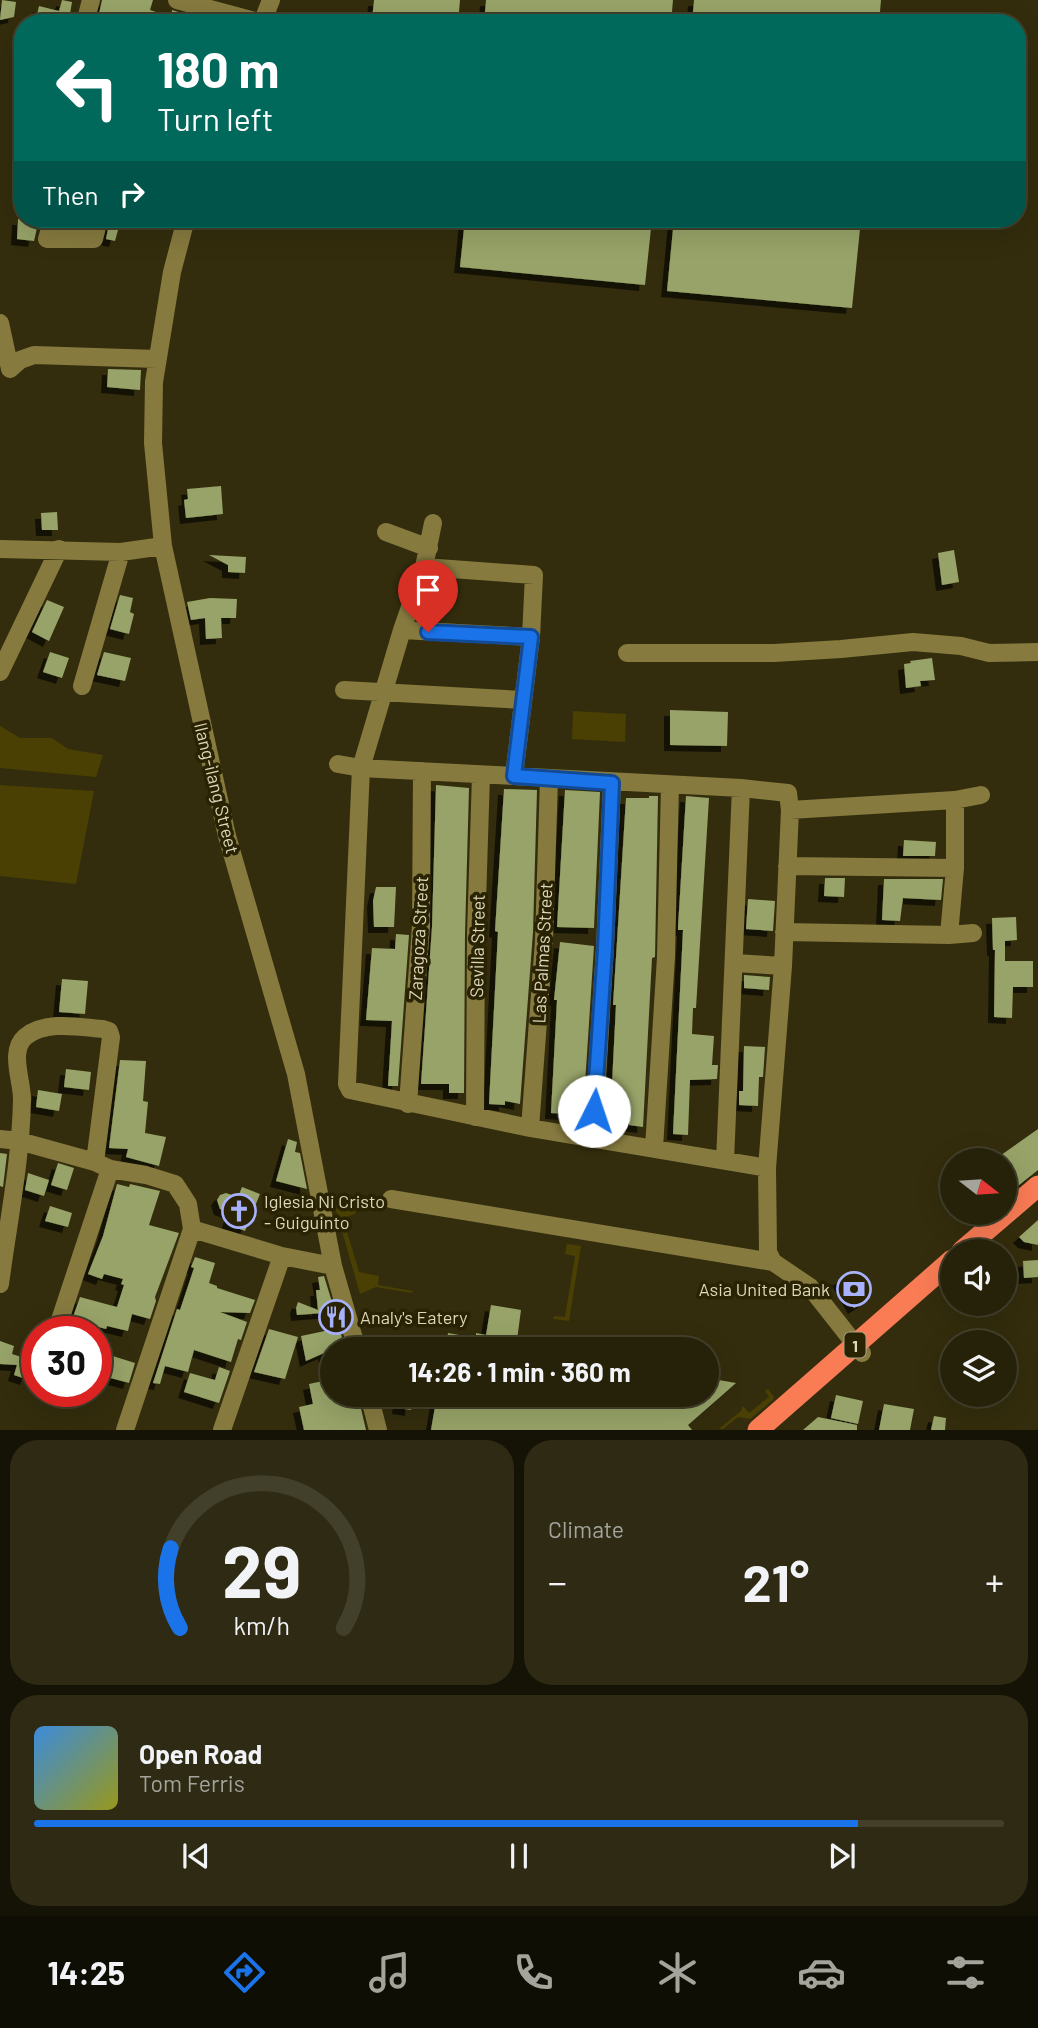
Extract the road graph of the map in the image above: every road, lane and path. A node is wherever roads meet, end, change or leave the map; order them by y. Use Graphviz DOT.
graph roads {
  1 [pos="177,0"];
  2 [pos="229,14"];
  3 [pos="50,228"];
  4 [pos="97,228"];
  5 [pos="184,228"];
  6 [pos="0,326"];
  7 [pos="157,359"];
  8 [pos="5,374"];
  9 [pos="433,523"];
  10 [pos="386,532"];
  11 [pos="163,546"];
  12 [pos="429,548"];
  13 [pos="59,549"];
  14 [pos="1,550"];
  15 [pos="121,552"];
  16 [pos="424,567"];
  17 [pos="402,630"];
  18 [pos="531,637"];
  19 [pos="1038,652"];
  20 [pos="627,653"];
  21 [pos="0,672"];
  22 [pos="82,686"];
  23 [pos="344,690"];
  24 [pos="384,692"];
  25 [pos="523,700"];
  26 [pos="338,764"];
  27 [pos="362,768"];
  28 [pos="422,771"];
  29 [pos="481,775"];
  30 [pos="514,776"];
  31 [pos="549,778"];
  32 [pos="612,783"];
  33 [pos="670,785"];
  34 [pos="741,788"];
  35 [pos="981,795"];
  36 [pos="955,800"];
  37 [pos="790,810"];
  38 [pos="787,866"];
  39 [pos="955,869"];
  40 [pos="784,932"];
  41 [pos="973,933"];
  42 [pos="949,935"];
  43 [pos="735,963"];
  44 [pos="783,966"];
  45 [pos="8,1050"];
  46 [pos="408,1104"];
  47 [pos="475,1117"];
  48 [pos="530,1128"];
  49 [pos="0,1139"];
  50 [pos="593,1139"];
  51 [pos="19,1141"];
  52 [pos="654,1148"];
  53 [pos="726,1160"];
  54 [pos="102,1165"];
  55 [pos="767,1168"];
  56 [pos="1038,1186"];
  57 [pos="391,1199"];
  58 [pos="1038,1202"];
  59 [pos="4,1218"];
  60 [pos="192,1229"];
  61 [pos="976,1239"];
  62 [pos="995,1239"];
  63 [pos="282,1256"];
  64 [pos="773,1262"];
  65 [pos="333,1266"];
  66 [pos="940,1271"];
  67 [pos="0,1284"];
  68 [pos="940,1285"];
  69 [pos="60,1316"];
  70 [pos="354,1337"];
  71 [pos="859,1348"];
  72 [pos="372,1407"];
  73 [pos="125,1430"];
  74 [pos="222,1430"];
  75 [pos="378,1430"];
  76 [pos="758,1430"];
  77 [pos="777,1430"];
  1 -- 2 [label="street"];
  3 -- 4 [label="street"];
  5 -- 7 [label="street, Ilang-ilang Street"];
  6 -- 8 [label="street"];
  7 -- 8 [label="street"];
  7 -- 11 [label="street, Ilang-ilang Street"];
  9 -- 12 [label="street"];
  10 -- 12 [label="street"];
  11 -- 15 [label="street"];
  11 -- 65 [label="street, Ilang-ilang Street"];
  12 -- 16 [label="street"];
  13 -- 14 [label="street"];
  13 -- 15 [label="street"];
  13 -- 21 [label="street"];
  15 -- 22 [label="street"];
  16 -- 17 [label="street"];
  16 -- 18 [label="street"];
  17 -- 18 [label="street"];
  17 -- 24 [label="street"];
  18 -- 25 [label="street"];
  19 -- 20 [label="street"];
  23 -- 24 [label="street"];
  24 -- 25 [label="street"];
  24 -- 27 [label="street"];
  25 -- 30 [label="street"];
  26 -- 27 [label="street"];
  27 -- 28 [label="street"];
  27 -- 46 [label="street"];
  28 -- 29 [label="street"];
  28 -- 46 [label="street, Zaragoza Street"];
  29 -- 30 [label="street"];
  29 -- 47 [label="street, Sevilla Street"];
  30 -- 31 [label="street"];
  31 -- 32 [label="street"];
  31 -- 48 [label="street, Las Palmas Street"];
  32 -- 33 [label="street"];
  32 -- 50 [label="street"];
  33 -- 34 [label="street"];
  33 -- 52 [label="street"];
  34 -- 37 [label="street"];
  34 -- 43 [label="street"];
  35 -- 36 [label="street"];
  36 -- 37 [label="street"];
  36 -- 39 [label="street"];
  37 -- 38 [label="street"];
  38 -- 39 [label="street"];
  38 -- 40 [label="street"];
  39 -- 42 [label="street"];
  40 -- 42 [label="street"];
  40 -- 44 [label="street"];
  41 -- 42 [label="street"];
  43 -- 44 [label="street"];
  43 -- 53 [label="street"];
  44 -- 55 [label="street"];
  45 -- 51 [label="street"];
  45 -- 54 [label="street"];
  46 -- 47 [label="street"];
  47 -- 48 [label="street"];
  48 -- 50 [label="street"];
  49 -- 51 [label="street"];
  50 -- 52 [label="street"];
  51 -- 54 [label="street"];
  51 -- 59 [label="street"];
  52 -- 53 [label="street"];
  53 -- 55 [label="street"];
  54 -- 60 [label="street"];
  54 -- 69 [label="street"];
  55 -- 64 [label="street"];
  56 -- 61 [label="highway"];
  57 -- 64 [label="street"];
  58 -- 62 [label="highway"];
  59 -- 67 [label="street"];
  60 -- 63 [label="street"];
  60 -- 73 [label="street"];
  63 -- 65 [label="street"];
  63 -- 74 [label="street"];
  64 -- 71 [label="street"];
  65 -- 70 [label="street, Ilang-ilang Street"];
  66 -- 71 [label="highway, 1"];
  68 -- 71 [label="highway, 1"];
  71 -- 76 [label="highway, 1"];
  71 -- 77 [label="highway, 1"];
  72 -- 75 [label="street"];
}
